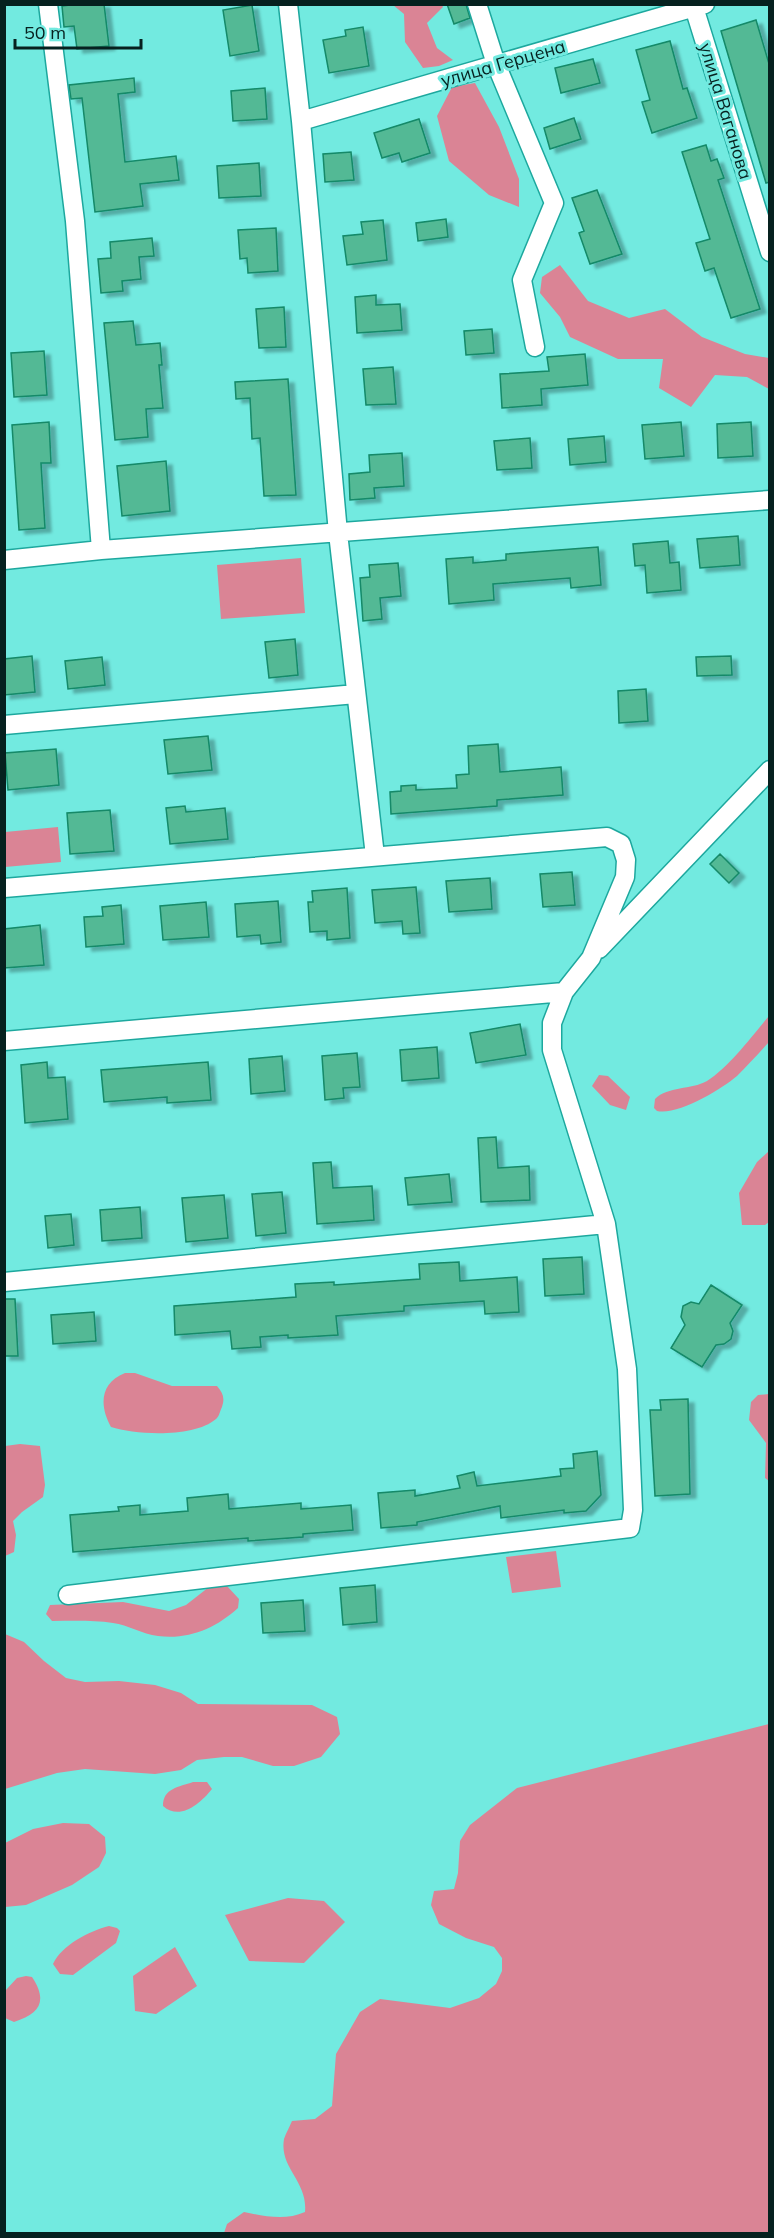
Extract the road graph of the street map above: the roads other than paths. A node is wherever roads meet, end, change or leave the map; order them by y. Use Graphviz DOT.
graph roads {
  1 [pos="48,4"];
  2 [pos="288,4"];
  3 [pos="477,4"];
  4 [pos="697,6"];
  5 [pos="496,64"];
  6 [pos="301,121"];
  7 [pos="770,252"];
  8 [pos="535,348"];
  9 [pos="770,500"];
  10 [pos="338,533"];
  11 [pos="100,550"];
  12 [pos="4,560"];
  13 [pos="356,694"];
  14 [pos="4,725"];
  15 [pos="770,770"];
  16 [pos="375,856"];
  17 [pos="4,888"];
  18 [pos="591,958"];
  19 [pos="564,992"];
  20 [pos="4,1041"];
  21 [pos="606,1224"];
  22 [pos="4,1282"];
  23 [pos="68,1595"];
  1 -- 11 [label="street"];
  2 -- 6 [label="street"];
  3 -- 5 [label="street"];
  4 -- 5 [label="street, улица Герцена"];
  4 -- 7 [label="street, улица Ваганова"];
  5 -- 6 [label="street, улица Герцена"];
  5 -- 8 [label="street"];
  6 -- 10 [label="street"];
  9 -- 10 [label="street"];
  10 -- 11 [label="street"];
  10 -- 13 [label="street"];
  11 -- 12 [label="street"];
  13 -- 14 [label="street"];
  13 -- 16 [label="street"];
  15 -- 18 [label="street"];
  16 -- 17 [label="street"];
  16 -- 18 [label="street"];
  18 -- 19 [label="street"];
  19 -- 20 [label="street"];
  19 -- 21 [label="street"];
  21 -- 22 [label="street"];
  21 -- 23 [label="street"];
}
